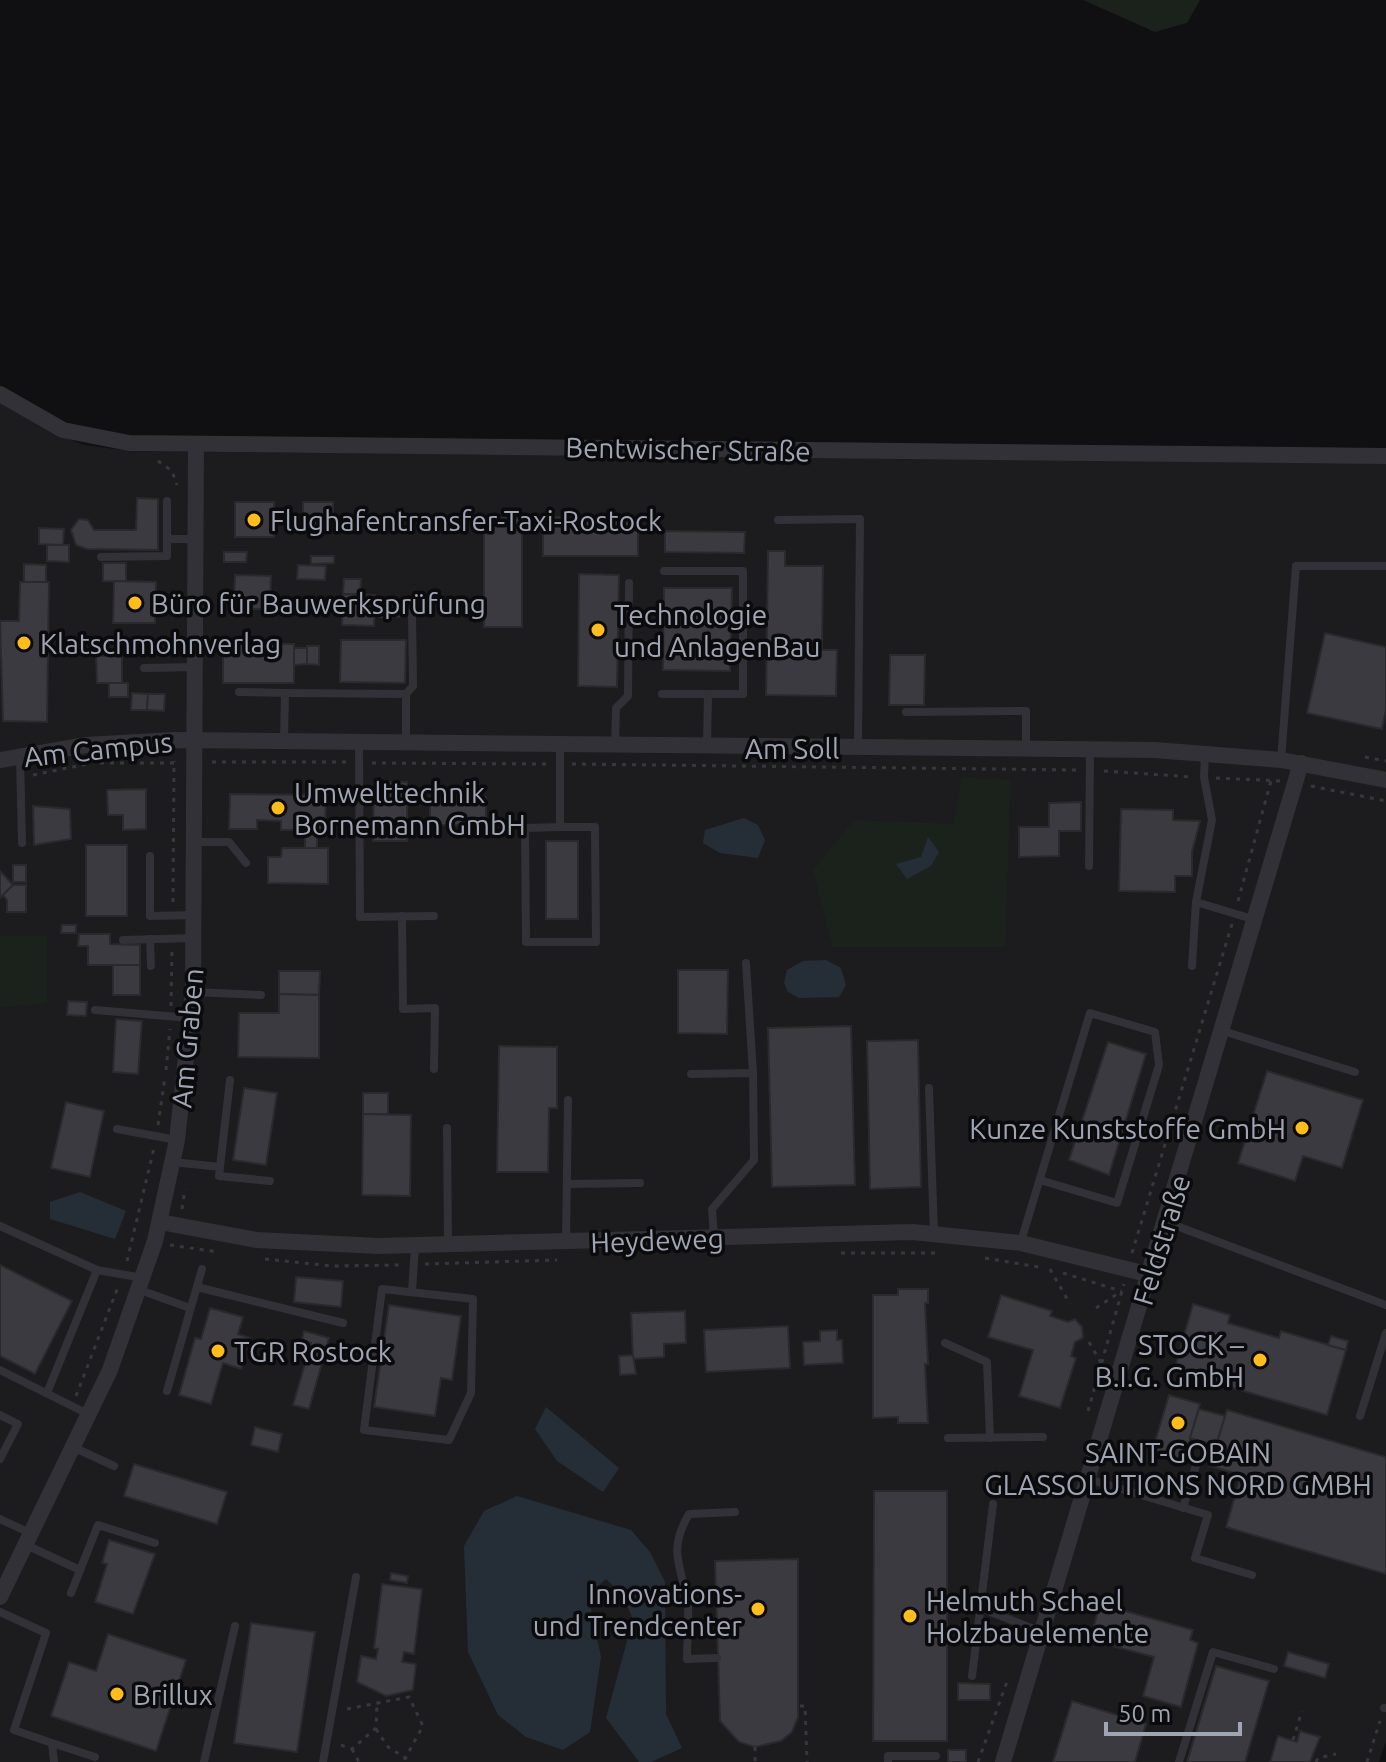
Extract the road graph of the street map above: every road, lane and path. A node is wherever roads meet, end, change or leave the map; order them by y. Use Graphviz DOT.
graph roads {
  1 [pos="0,394"];
  2 [pos="196,444"];
  3 [pos="1386,456"];
  4 [pos="167,501"];
  5 [pos="778,520"];
  6 [pos="167,539"];
  7 [pos="198,539"];
  8 [pos="101,557"];
  9 [pos="1386,566"];
  10 [pos="664,571"];
  11 [pos="629,583"];
  12 [pos="382,614"];
  13 [pos="197,667"];
  14 [pos="144,668"];
  15 [pos="239,692"];
  16 [pos="285,693"];
  17 [pos="406,694"];
  18 [pos="662,694"];
  19 [pos="708,694"];
  20 [pos="906,712"];
  21 [pos="173,740"];
  22 [pos="196,740"];
  23 [pos="284,742"];
  24 [pos="359,743"];
  25 [pos="406,744"];
  26 [pos="615,747"];
  27 [pos="707,748"];
  28 [pos="858,749"];
  29 [pos="1026,750"];
  30 [pos="1090,751"];
  31 [pos="1205,753"];
  32 [pos="560,755"];
  33 [pos="20,756"];
  34 [pos="0,760"];
  35 [pos="1281,760"];
  36 [pos="360,762"];
  37 [pos="174,763"];
  38 [pos="196,763"];
  39 [pos="1301,763"];
  40 [pos="1089,770"];
  41 [pos="1204,777"];
  42 [pos="20,778"];
  43 [pos="1272,780"];
  44 [pos="1386,780"];
  45 [pos="1295,784"];
  46 [pos="1386,801"];
  47 [pos="560,827"];
  48 [pos="195,842"];
  49 [pos="22,843"];
  50 [pos="150,856"];
  51 [pos="246,863"];
  52 [pos="1089,866"];
  53 [pos="1196,902"];
  54 [pos="1235,913"];
  55 [pos="195,915"];
  56 [pos="172,916"];
  57 [pos="402,916"];
  58 [pos="434,916"];
  59 [pos="1256,920"];
  60 [pos="194,938"];
  61 [pos="150,939"];
  62 [pos="172,939"];
  63 [pos="123,940"];
  64 [pos="746,963"];
  65 [pos="151,966"];
  66 [pos="1192,966"];
  67 [pos="193,992"];
  68 [pos="261,995"];
  69 [pos="95,1010"];
  70 [pos="171,1016"];
  71 [pos="191,1018"];
  72 [pos="1223,1031"];
  73 [pos="434,1069"];
  74 [pos="1355,1072"];
  75 [pos="753,1073"];
  76 [pos="691,1074"];
  77 [pos="230,1080"];
  78 [pos="929,1088"];
  79 [pos="568,1100"];
  80 [pos="447,1128"];
  81 [pos="117,1129"];
  82 [pos="156,1137"];
  83 [pos="177,1140"];
  84 [pos="173,1162"];
  85 [pos="220,1167"];
  86 [pos="1040,1180"];
  87 [pos="270,1181"];
  88 [pos="640,1183"];
  89 [pos="567,1184"];
  90 [pos="160,1222"];
  91 [pos="1166,1222"];
  92 [pos="0,1226"];
  93 [pos="934,1234"];
  94 [pos="714,1238"];
  95 [pos="155,1241"];
  96 [pos="1021,1243"];
  97 [pos="415,1246"];
  98 [pos="448,1247"];
  99 [pos="567,1251"];
  100 [pos="1133,1251"];
  101 [pos="829,1253"];
  102 [pos="937,1253"];
  103 [pos="232,1254"];
  104 [pos="974,1256"];
  105 [pos="263,1258"];
  106 [pos="413,1265"];
  107 [pos="202,1269"];
  108 [pos="1050,1269"];
  109 [pos="97,1270"];
  110 [pos="123,1274"];
  111 [pos="1151,1275"];
  112 [pos="142,1284"];
  113 [pos="197,1287"];
  114 [pos="412,1292"];
  115 [pos="1070,1304"];
  116 [pos="1386,1305"];
  117 [pos="190,1308"];
  118 [pos="1096,1308"];
  119 [pos="343,1323"];
  120 [pos="1386,1333"];
  121 [pos="1089,1342"];
  122 [pos="945,1343"];
  123 [pos="1101,1363"];
  124 [pos="0,1370"];
  125 [pos="167,1391"];
  126 [pos="47,1393"];
  127 [pos="72,1406"];
  128 [pos="0,1415"];
  129 [pos="91,1415"];
  130 [pos="1360,1416"];
  131 [pos="1043,1437"];
  132 [pos="948,1438"];
  133 [pos="990,1438"];
  134 [pos="75,1448"];
  135 [pos="0,1459"];
  136 [pos="1197,1462"];
  137 [pos="114,1466"];
  138 [pos="1087,1479"];
  139 [pos="993,1504"];
  140 [pos="1183,1508"];
  141 [pos="735,1512"];
  142 [pos="0,1519"];
  143 [pos="29,1539"];
  144 [pos="155,1543"];
  145 [pos="80,1570"];
  146 [pos="1252,1575"];
  147 [pos="356,1577"];
  148 [pos="71,1593"];
  149 [pos="0,1597"];
  150 [pos="983,1609"];
  151 [pos="0,1612"];
  152 [pos="235,1626"];
  153 [pos="1044,1633"];
  154 [pos="717,1658"];
  155 [pos="1274,1669"];
  156 [pos="972,1676"];
  157 [pos="377,1704"];
  158 [pos="800,1706"];
  159 [pos="1385,1708"];
  160 [pos="1302,1711"];
  161 [pos="329,1713"];
  162 [pos="376,1728"];
  163 [pos="1293,1740"];
  164 [pos="52,1743"];
  165 [pos="325,1743"];
  166 [pos="755,1747"];
  167 [pos="352,1749"];
  168 [pos="1336,1754"];
  169 [pos="936,1756"];
  170 [pos="95,1757"];
  171 [pos="405,1761"];
  172 [pos="54,1762"];
  173 [pos="204,1762"];
  174 [pos="323,1762"];
  175 [pos="359,1762"];
  176 [pos="755,1762"];
  177 [pos="807,1762"];
  178 [pos="888,1762"];
  179 [pos="1003,1762"];
  180 [pos="1179,1762"];
  181 [pos="1316,1762"];
  182 [pos="1367,1762"];
  1 -- 2 [label="street, Bentwischer Straße"];
  2 -- 3 [label="street, Bentwischer Straße"];
  2 -- 7 [label="street, Am Graben"];
  4 -- 6 [label="lane"];
  5 -- 28 [label="lane"];
  6 -- 7 [label="lane"];
  6 -- 8 [label="lane"];
  7 -- 13 [label="street, Am Graben"];
  9 -- 35 [label="lane"];
  10 -- 19 [label="lane"];
  11 -- 26 [label="lane"];
  12 -- 17 [label="lane"];
  13 -- 14 [label="lane"];
  13 -- 22 [label="street, Am Graben"];
  15 -- 16 [label="lane"];
  16 -- 17 [label="lane"];
  16 -- 23 [label="lane"];
  17 -- 25 [label="lane"];
  18 -- 19 [label="lane"];
  19 -- 27 [label="lane"];
  20 -- 29 [label="lane"];
  21 -- 22 [label="street, Am Campus"];
  21 -- 33 [label="street, Am Campus"];
  21 -- 37 [label="path"];
  22 -- 23 [label="street, Am Soll"];
  22 -- 38 [label="street, Am Graben"];
  23 -- 24 [label="street, Am Soll"];
  24 -- 25 [label="street, Am Soll"];
  24 -- 36 [label="lane"];
  25 -- 32 [label="street, Am Soll"];
  26 -- 27 [label="street, Am Soll"];
  26 -- 32 [label="street, Am Soll"];
  27 -- 28 [label="street, Am Soll"];
  28 -- 29 [label="street, Am Soll"];
  29 -- 30 [label="street, Am Soll"];
  30 -- 31 [label="street, Am Soll"];
  30 -- 40 [label="lane"];
  31 -- 35 [label="street, Am Soll"];
  31 -- 41 [label="lane"];
  32 -- 36 [label="path"];
  32 -- 40 [label="path"];
  32 -- 47 [label="lane"];
  33 -- 34 [label="street, Am Campus"];
  33 -- 42 [label="lane"];
  35 -- 39 [label="street, Am Soll"];
  36 -- 38 [label="path"];
  36 -- 57 [label="lane"];
  37 -- 38 [label="path"];
  37 -- 42 [label="path"];
  37 -- 56 [label="path"];
  38 -- 48 [label="street, Am Graben"];
  39 -- 44 [label="street, Am Soll"];
  39 -- 45 [label="street, Feldstraße"];
  40 -- 41 [label="path"];
  40 -- 52 [label="lane"];
  41 -- 43 [label="path"];
  41 -- 53 [label="lane"];
  42 -- 49 [label="lane"];
  43 -- 45 [label="path"];
  43 -- 54 [label="path"];
  45 -- 46 [label="path"];
  45 -- 59 [label="street, Feldstraße"];
  47 -- 47 [label="lane"];
  48 -- 51 [label="lane"];
  48 -- 55 [label="street, Am Graben"];
  50 -- 56 [label="lane"];
  53 -- 54 [label="lane"];
  53 -- 66 [label="lane"];
  54 -- 59 [label="lane"];
  54 -- 100 [label="path"];
  55 -- 56 [label="lane"];
  55 -- 60 [label="street, Am Graben"];
  57 -- 58 [label="lane"];
  57 -- 73 [label="lane"];
  59 -- 72 [label="street, Feldstraße"];
  60 -- 62 [label="lane"];
  60 -- 67 [label="street, Am Graben"];
  61 -- 62 [label="lane"];
  61 -- 63 [label="lane"];
  61 -- 65 [label="lane"];
  62 -- 70 [label="path"];
  64 -- 75 [label="lane"];
  67 -- 68 [label="lane"];
  67 -- 71 [label="street, Am Graben"];
  69 -- 70 [label="lane"];
  70 -- 71 [label="lane"];
  70 -- 82 [label="path"];
  71 -- 83 [label="street, Am Graben"];
  72 -- 74 [label="lane"];
  72 -- 91 [label="street, Feldstraße"];
  75 -- 76 [label="lane"];
  75 -- 94 [label="lane"];
  77 -- 85 [label="lane"];
  78 -- 93 [label="lane"];
  79 -- 89 [label="lane"];
  80 -- 98 [label="lane"];
  81 -- 82 [label="lane"];
  82 -- 83 [label="lane"];
  82 -- 110 [label="path"];
  83 -- 84 [label="street, Am Graben"];
  84 -- 85 [label="lane"];
  84 -- 90 [label="street, Am Graben"];
  85 -- 87 [label="lane"];
  86 -- 86 [label="lane"];
  86 -- 96 [label="lane"];
  88 -- 89 [label="lane"];
  89 -- 99 [label="lane"];
  90 -- 95 [label="street, Am Graben"];
  90 -- 97 [label="street, Heydeweg"];
  91 -- 111 [label="street, Feldstraße"];
  91 -- 116 [label="lane"];
  92 -- 109 [label="lane"];
  93 -- 94 [label="street, Heydeweg"];
  93 -- 96 [label="street, Heydeweg"];
  94 -- 99 [label="street, Heydeweg"];
  95 -- 103 [label="path"];
  95 -- 112 [label="street, Am Graben"];
  96 -- 111 [label="street, Heydeweg"];
  97 -- 98 [label="street, Heydeweg"];
  97 -- 106 [label="lane"];
  98 -- 99 [label="street, Heydeweg"];
  99 -- 106 [label="path"];
  101 -- 102 [label="path"];
  104 -- 108 [label="path"];
  105 -- 106 [label="path"];
  106 -- 114 [label="lane"];
  107 -- 113 [label="lane"];
  108 -- 115 [label="path"];
  108 -- 118 [label="path"];
  109 -- 110 [label="lane"];
  109 -- 126 [label="lane"];
  110 -- 112 [label="lane"];
  110 -- 127 [label="path"];
  111 -- 138 [label="street, Feldstraße"];
  112 -- 117 [label="lane"];
  112 -- 129 [label="street, Am Graben"];
  113 -- 117 [label="lane"];
  113 -- 119 [label="lane"];
  114 -- 114 [label="lane"];
  117 -- 125 [label="lane"];
  120 -- 130 [label="lane"];
  121 -- 123 [label="path"];
  122 -- 133 [label="lane"];
  124 -- 126 [label="lane"];
  126 -- 127 [label="lane"];
  127 -- 129 [label="lane"];
  128 -- 135 [label="lane"];
  129 -- 134 [label="street, Am Graben"];
  131 -- 133 [label="lane"];
  132 -- 133 [label="lane"];
  134 -- 137 [label="lane"];
  134 -- 143 [label="street, Am Graben"];
  136 -- 140 [label="lane"];
  138 -- 140 [label="lane"];
  138 -- 153 [label="street, Feldstraße"];
  139 -- 150 [label="lane"];
  140 -- 146 [label="lane"];
  141 -- 154 [label="lane"];
  142 -- 143 [label="lane"];
  143 -- 145 [label="lane"];
  143 -- 149 [label="street, Am Graben"];
  144 -- 145 [label="lane"];
  145 -- 148 [label="lane"];
  147 -- 161 [label="lane"];
  150 -- 153 [label="lane"];
  150 -- 156 [label="lane"];
  151 -- 164 [label="lane"];
  152 -- 173 [label="lane"];
  153 -- 179 [label="street, Feldstraße"];
  155 -- 180 [label="lane"];
  157 -- 161 [label="path"];
  157 -- 162 [label="path"];
  157 -- 171 [label="path"];
  158 -- 177 [label="path"];
  159 -- 182 [label="path"];
  160 -- 163 [label="path"];
  161 -- 165 [label="lane"];
  162 -- 167 [label="path"];
  162 -- 171 [label="path"];
  164 -- 170 [label="lane"];
  164 -- 172 [label="lane"];
  165 -- 167 [label="path"];
  165 -- 174 [label="lane"];
  166 -- 176 [label="path"];
  167 -- 175 [label="path"];
  168 -- 181 [label="path"];
  169 -- 178 [label="lane"];
}
